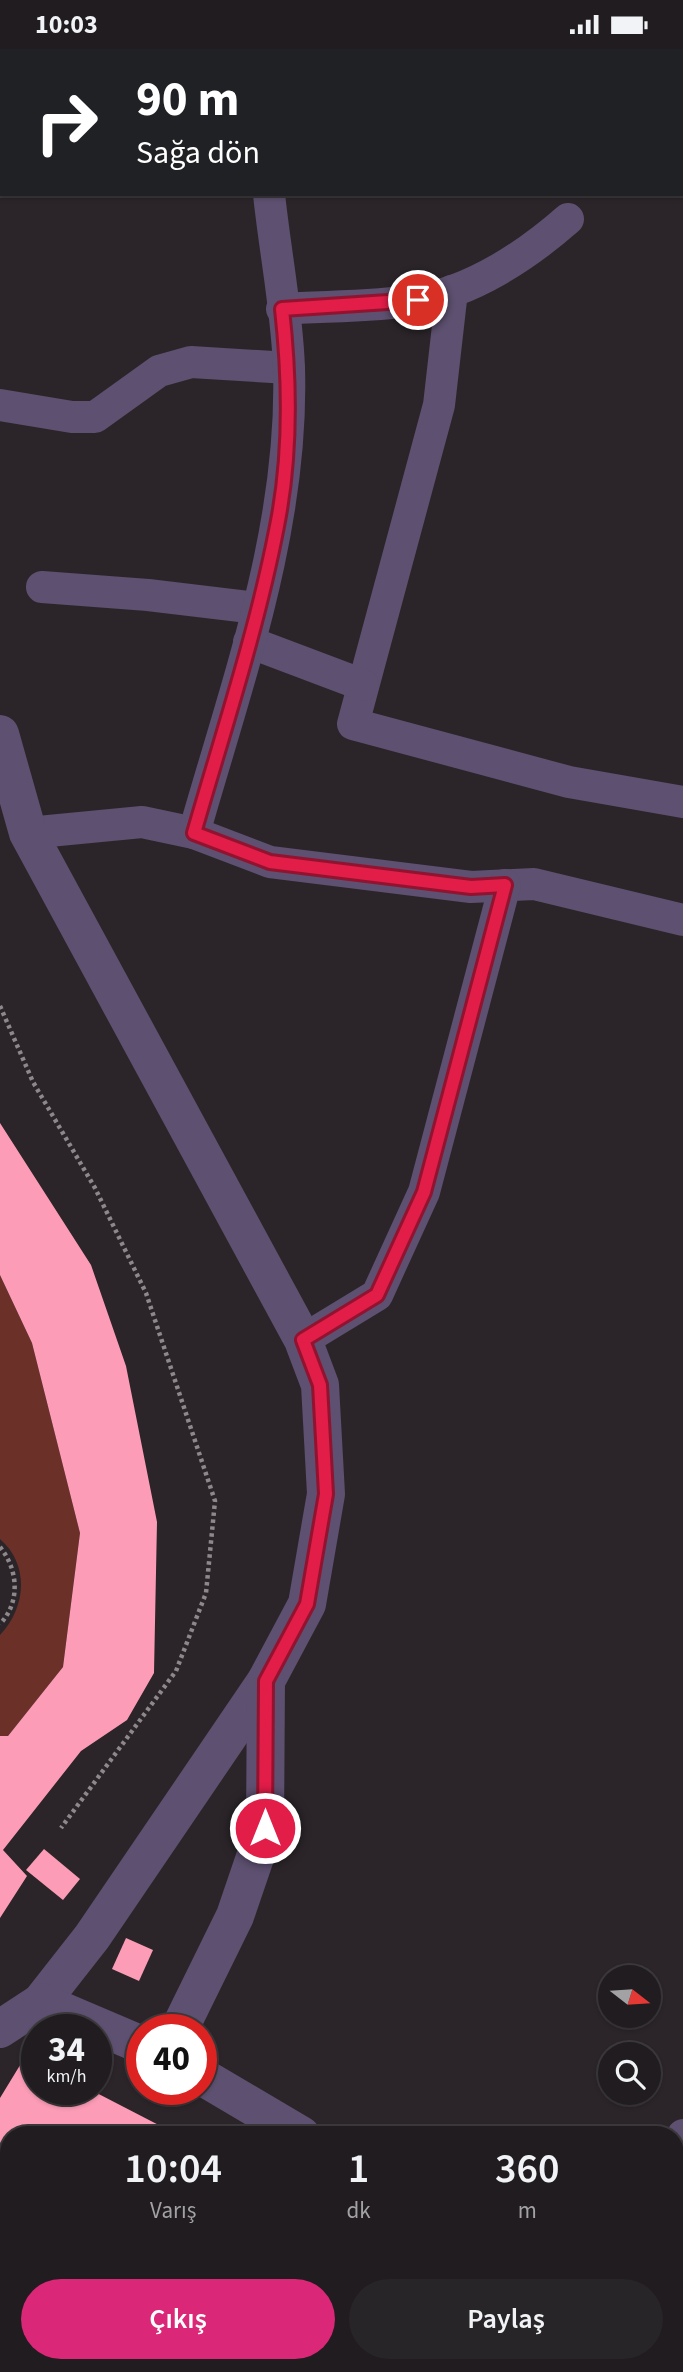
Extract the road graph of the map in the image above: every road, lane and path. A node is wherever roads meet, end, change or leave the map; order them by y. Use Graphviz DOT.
graph roads {
  1 [pos="269,196"];
  2 [pos="568,219"];
  3 [pos="452,291"];
  4 [pos="282,309"];
  5 [pos="289,368"];
  6 [pos="0,405"];
  7 [pos="42,587"];
  8 [pos="257,608"];
  9 [pos="249,642"];
  10 [pos="363,685"];
  11 [pos="0,734"];
  12 [pos="683,801"];
  13 [pos="28,833"];
  14 [pos="194,833"];
  15 [pos="505,885"];
  16 [pos="683,920"];
  17 [pos="0,1006"];
  18 [pos="303,1340"];
  19 [pos="0,1547"];
  20 [pos="0,1624"];
  21 [pos="266,1681"];
  22 [pos="61,1828"];
  23 [pos="41,2003"];
  24 [pos="187,2014"];
  25 [pos="0,2029"];
  26 [pos="126,2038"];
  27 [pos="217,2085"];
  28 [pos="286,2126"];
  1 -- 4 [label="street"];
  2 -- 3 [label="street"];
  3 -- 4 [label="street"];
  3 -- 10 [label="street"];
  4 -- 5 [label="street"];
  5 -- 6 [label="street"];
  5 -- 8 [label="street"];
  7 -- 8 [label="street"];
  8 -- 9 [label="street"];
  9 -- 10 [label="street"];
  9 -- 14 [label="street"];
  10 -- 12 [label="street"];
  11 -- 13 [label="street"];
  13 -- 14 [label="street"];
  13 -- 18 [label="street"];
  14 -- 15 [label="street"];
  15 -- 16 [label="street"];
  15 -- 18 [label="street"];
  17 -- 22 [label="path"];
  18 -- 21 [label="street"];
  19 -- 20 [label="path"];
  21 -- 23 [label="street"];
  21 -- 24 [label="street"];
  23 -- 25 [label="street"];
  23 -- 26 [label="street"];
  27 -- 28 [label="street"];
}
